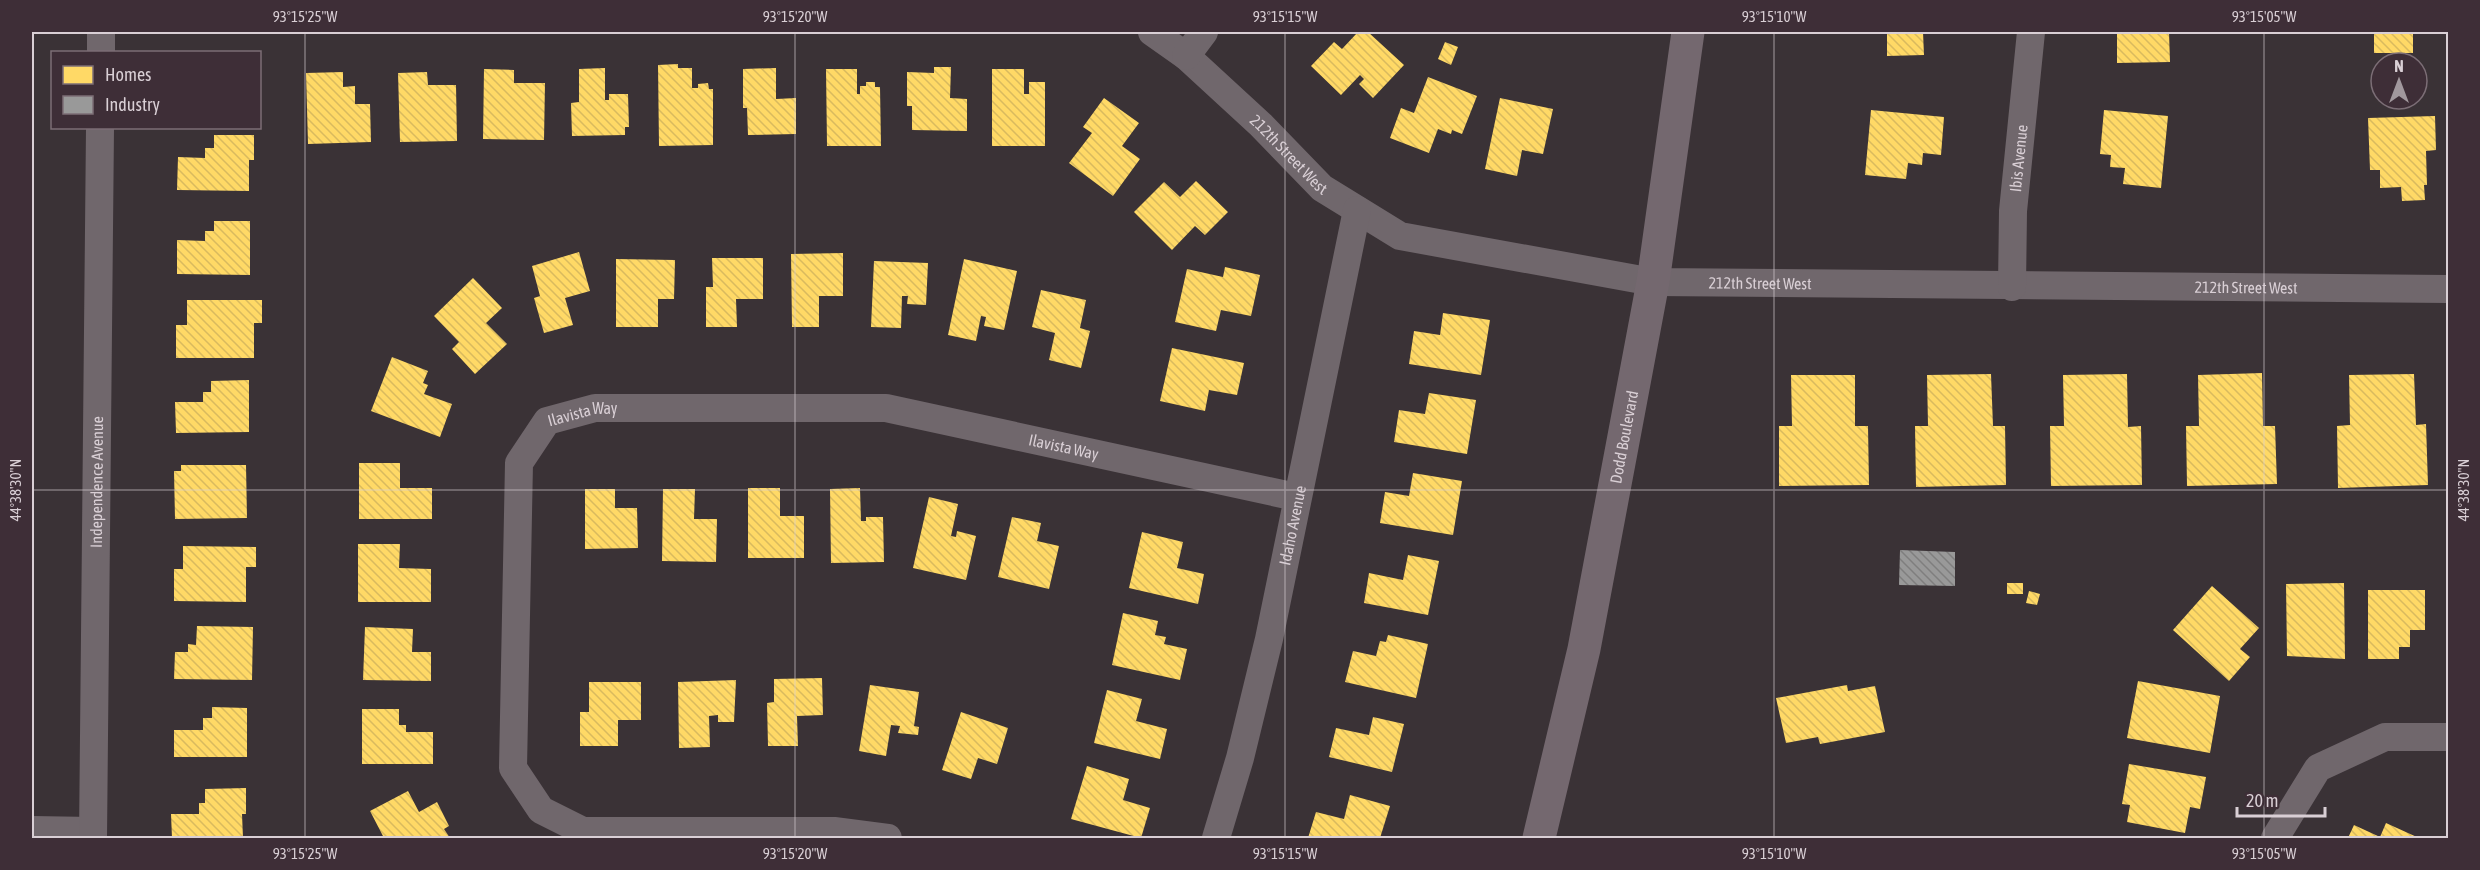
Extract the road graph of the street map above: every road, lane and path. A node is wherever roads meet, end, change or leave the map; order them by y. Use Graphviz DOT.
graph roads {
  1 [pos="101,32"];
  2 [pos="1152,32"];
  3 [pos="1204,32"];
  4 [pos="1688,32"];
  5 [pos="2031,32"];
  6 [pos="101,51"];
  7 [pos="1186,56"];
  8 [pos="100,129"];
  9 [pos="1357,210"];
  10 [pos="1653,282"];
  11 [pos="2012,287"];
  12 [pos="2448,290"];
  13 [pos="1296,497"];
  14 [pos="2448,737"];
  15 [pos="32,830"];
  16 [pos="93,835"];
  17 [pos="888,838"];
  18 [pos="1216,838"];
  19 [pos="1539,838"];
  20 [pos="2275,838"];
  1 -- 6 [label="street"];
  2 -- 7 [label="street, 212th Street West"];
  3 -- 7 [label="street"];
  4 -- 10 [label="main road, Dodd Boulevard"];
  5 -- 11 [label="street, Ibis Avenue"];
  7 -- 9 [label="street, 212th Street West"];
  8 -- 16 [label="street, Independence Avenue"];
  9 -- 10 [label="street, 212th Street West"];
  9 -- 13 [label="street, Idaho Avenue"];
  10 -- 11 [label="street, 212th Street West"];
  10 -- 19 [label="main road, Dodd Boulevard"];
  11 -- 12 [label="street, 212th Street West"];
  13 -- 17 [label="street, Ilavista Way"];
  13 -- 18 [label="street, Idaho Avenue"];
  14 -- 20 [label="street"];
  15 -- 16 [label="street"];
}
